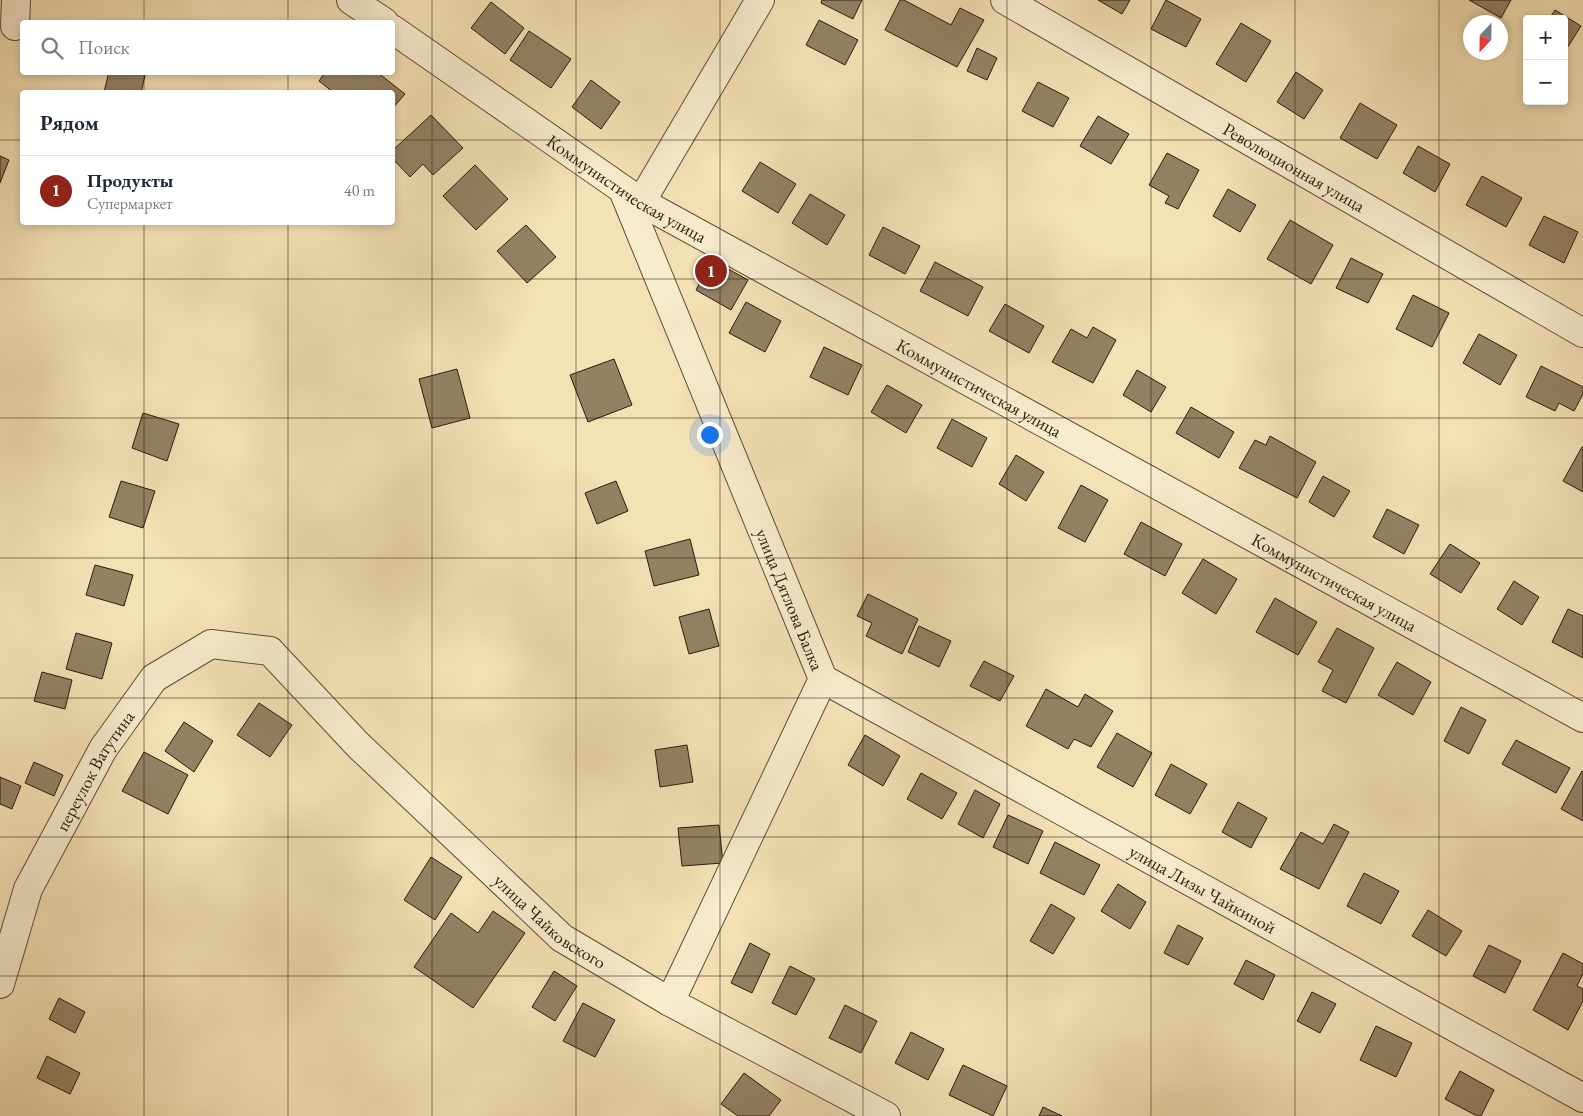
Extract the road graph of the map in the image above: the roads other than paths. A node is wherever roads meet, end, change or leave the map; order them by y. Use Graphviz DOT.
graph roads {
  1 [pos="351,0"];
  2 [pos="760,0"];
  3 [pos="1005,0"];
  4 [pos="381,20"];
  5 [pos="395,31"];
  6 [pos="632,196"];
  7 [pos="1583,333"];
  8 [pos="270,651"];
  9 [pos="824,679"];
  10 [pos="1583,718"];
  11 [pos="0,984"];
  12 [pos="670,1002"];
  13 [pos="1583,1098"];
  14 [pos="886,1116"];
  1 -- 4 [label="street"];
  2 -- 6 [label="street"];
  3 -- 7 [label="street, Революционная улица"];
  5 -- 6 [label="street, Коммунистическая улица"];
  6 -- 9 [label="street, улица Дятлова Балка"];
  6 -- 10 [label="street, Коммунистическая улица"];
  8 -- 11 [label="street, переулок Ватутина"];
  8 -- 12 [label="street, улица Чайковского"];
  9 -- 12 [label="street, улица Дятлова Балка"];
  9 -- 13 [label="street, улица Лизы Чайкиной"];
  12 -- 14 [label="street, улица Чайковского"];
}
